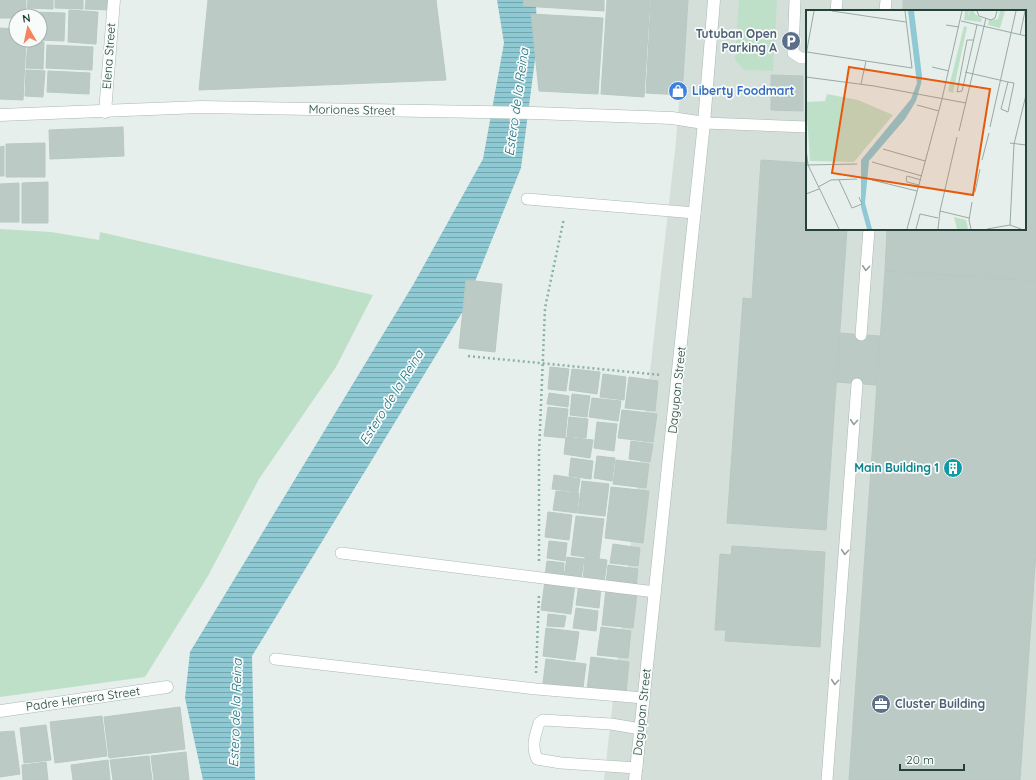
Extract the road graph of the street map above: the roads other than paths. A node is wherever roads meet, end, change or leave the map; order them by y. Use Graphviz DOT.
graph roads {
  1 [pos="114,0"];
  2 [pos="714,0"];
  3 [pos="795,0"];
  4 [pos="837,0"];
  5 [pos="886,0"];
  6 [pos="836,10"];
  7 [pos="885,10"];
  8 [pos="806,58"];
  9 [pos="105,112"];
  10 [pos="0,115"];
  11 [pos="704,124"];
  12 [pos="806,127"];
  13 [pos="527,199"];
  14 [pos="695,213"];
  15 [pos="869,230"];
  16 [pos="861,335"];
  17 [pos="857,384"];
  18 [pos="340,553"];
  19 [pos="655,592"];
  20 [pos="275,659"];
  21 [pos="167,687"];
  22 [pos="644,698"];
  23 [pos="0,711"];
  24 [pos="641,729"];
  25 [pos="636,774"];
  26 [pos="827,780"];
  1 -- 9 [label="street, Elena Street"];
  2 -- 11 [label="street, Dagupan Street"];
  3 -- 8 [label="lane"];
  4 -- 6 [label="lane"];
  5 -- 7 [label="lane"];
  9 -- 10 [label="street, Moriones Street"];
  9 -- 11 [label="street, Moriones Street"];
  11 -- 12 [label="lane"];
  11 -- 14 [label="street, Dagupan Street"];
  13 -- 14 [label="lane"];
  14 -- 19 [label="street, Dagupan Street"];
  15 -- 16 [label="lane, one-way"];
  17 -- 26 [label="lane, one-way"];
  18 -- 19 [label="lane"];
  19 -- 22 [label="street, Dagupan Street"];
  20 -- 22 [label="lane"];
  21 -- 23 [label="street, Padre Herrera Street"];
  22 -- 24 [label="street, Dagupan Street"];
  24 -- 25 [label="street, Dagupan Street"];
  24 -- 25 [label="lane"];
}
